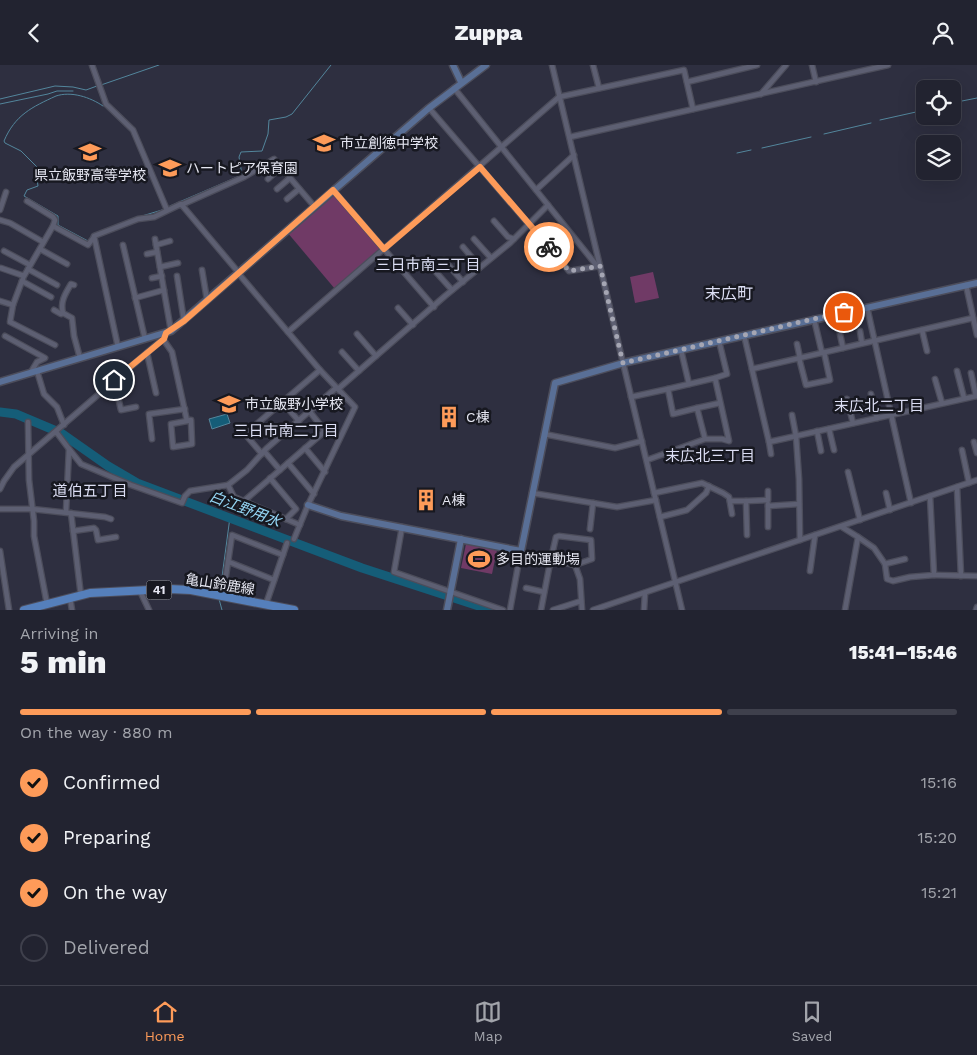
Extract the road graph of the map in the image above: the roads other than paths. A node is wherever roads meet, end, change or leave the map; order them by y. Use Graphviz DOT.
graph roads {
  1 [pos="92,65"];
  2 [pos="453,65"];
  3 [pos="486,65"];
  4 [pos="552,65"];
  5 [pos="593,65"];
  6 [pos="757,65"];
  7 [pos="786,65"];
  8 [pos="812,65"];
  9 [pos="888,65"];
  10 [pos="687,81"];
  11 [pos="461,82"];
  12 [pos="816,82"];
  13 [pos="454,88"];
  14 [pos="599,88"];
  15 [pos="760,95"];
  16 [pos="561,97"];
  17 [pos="429,108"];
  18 [pos="693,109"];
  19 [pos="570,137"];
  20 [pos="502,148"];
  21 [pos="574,155"];
  22 [pos="281,167"];
  23 [pos="480,167"];
  24 [pos="290,178"];
  25 [pos="268,179"];
  26 [pos="277,189"];
  27 [pos="299,189"];
  28 [pos="333,190"];
  29 [pos="6,191"];
  30 [pos="536,191"];
  31 [pos="287,199"];
  32 [pos="27,201"];
  33 [pos="182,205"];
  34 [pos="548,205"];
  35 [pos="314,206"];
  36 [pos="0,210"];
  37 [pos="167,210"];
  38 [pos="0,220"];
  39 [pos="494,221"];
  40 [pos="530,225"];
  41 [pos="53,226"];
  42 [pos="94,237"];
  43 [pos="474,239"];
  44 [pos="514,239"];
  45 [pos="170,241"];
  46 [pos="43,242"];
  47 [pos="123,245"];
  48 [pos="463,247"];
  49 [pos="40,249"];
  50 [pos="384,249"];
  51 [pos="4,251"];
  52 [pos="157,252"];
  53 [pos="147,254"];
  54 [pos="491,258"];
  55 [pos="444,260"];
  56 [pos="178,263"];
  57 [pos="67,265"];
  58 [pos="598,266"];
  59 [pos="30,267"];
  60 [pos="160,267"];
  61 [pos="480,267"];
  62 [pos="1,268"];
  63 [pos="202,270"];
  64 [pos="435,271"];
  65 [pos="239,273"];
  66 [pos="162,275"];
  67 [pos="177,276"];
  68 [pos="152,278"];
  69 [pos="23,279"];
  70 [pos="463,282"];
  71 [pos="977,283"];
  72 [pos="57,285"];
  73 [pos="74,285"];
  74 [pos="966,285"];
  75 [pos="164,290"];
  76 [pos="452,290"];
  77 [pos="51,297"];
  78 [pos="136,298"];
  79 [pos="208,300"];
  80 [pos="0,301"];
  81 [pos="13,305"];
  82 [pos="398,307"];
  83 [pos="434,307"];
  84 [pos="867,307"];
  85 [pos="54,311"];
  86 [pos="63,313"];
  87 [pos="814,319"];
  88 [pos="975,319"];
  89 [pos="184,321"];
  90 [pos="413,325"];
  91 [pos="922,330"];
  92 [pos="860,331"];
  93 [pos="288,332"];
  94 [pos="167,334"];
  95 [pos="357,334"];
  96 [pos="840,334"];
  97 [pos="744,335"];
  98 [pos="977,335"];
  99 [pos="5,336"];
  100 [pos="145,339"];
  101 [pos="875,340"];
  102 [pos="719,341"];
  103 [pos="862,343"];
  104 [pos="797,344"];
  105 [pos="55,345"];
  106 [pos="118,347"];
  107 [pos="843,348"];
  108 [pos="681,350"];
  109 [pos="927,351"];
  110 [pos="342,352"];
  111 [pos="823,352"];
  112 [pos="147,353"];
  113 [pos="376,356"];
  114 [pos="80,358"];
  115 [pos="800,358"];
  116 [pos="623,363"];
  117 [pos="752,369"];
  118 [pos="320,370"];
  119 [pos="359,371"];
  120 [pos="957,371"];
  121 [pos="34,372"];
  122 [pos="971,373"];
  123 [pos="715,378"];
  124 [pos="935,379"];
  125 [pos="114,380"];
  126 [pos="0,382"];
  127 [pos="689,384"];
  128 [pos="337,389"];
  129 [pos="668,389"];
  130 [pos="156,393"];
  131 [pos="871,394"];
  132 [pos="977,396"];
  133 [pos="631,397"];
  134 [pos="964,398"];
  135 [pos="847,399"];
  136 [pos="282,402"];
  137 [pos="720,403"];
  138 [pos="942,403"];
  139 [pos="136,407"];
  140 [pos="697,408"];
  141 [pos="185,409"];
  142 [pos="310,412"];
  143 [pos="792,415"];
  144 [pos="891,415"];
  145 [pos="877,418"];
  146 [pos="187,421"];
  147 [pos="299,421"];
  148 [pos="28,422"];
  149 [pos="853,423"];
  150 [pos="64,425"];
  151 [pos="829,429"];
  152 [pos="817,431"];
  153 [pos="55,432"];
  154 [pos="544,434"];
  155 [pos="796,436"];
  156 [pos="152,439"];
  157 [pos="704,439"];
  158 [pos="642,441"];
  159 [pos="769,442"];
  160 [pos="974,442"];
  161 [pos="304,448"];
  162 [pos="69,449"];
  163 [pos="834,450"];
  164 [pos="962,450"];
  165 [pos="821,451"];
  166 [pos="263,452"];
  167 [pos="977,453"];
  168 [pos="771,454"];
  169 [pos="28,455"];
  170 [pos="647,460"];
  171 [pos="288,463"];
  172 [pos="280,470"];
  173 [pos="325,472"];
  174 [pos="848,472"];
  175 [pos="270,479"];
  176 [pos="977,480"];
  177 [pos="969,483"];
  178 [pos="228,485"];
  179 [pos="708,486"];
  180 [pos="957,487"];
  181 [pos="0,489"];
  182 [pos="768,491"];
  183 [pos="532,493"];
  184 [pos="654,493"];
  185 [pos="886,493"];
  186 [pos="314,494"];
  187 [pos="930,497"];
  188 [pos="656,500"];
  189 [pos="768,500"];
  190 [pos="244,501"];
  191 [pos="730,501"];
  192 [pos="746,501"];
  193 [pos="593,503"];
  194 [pos="911,503"];
  195 [pos="800,504"];
  196 [pos="308,505"];
  197 [pos="768,506"];
  198 [pos="0,509"];
  199 [pos="32,509"];
  200 [pos="890,510"];
  201 [pos="69,513"];
  202 [pos="732,514"];
  203 [pos="660,517"];
  204 [pos="111,519"];
  205 [pos="286,519"];
  206 [pos="860,520"];
  207 [pos="300,525"];
  208 [pos="402,527"];
  209 [pos="768,527"];
  210 [pos="842,527"];
  211 [pos="590,529"];
  212 [pos="73,531"];
  213 [pos="747,535"];
  214 [pos="815,535"];
  215 [pos="116,537"];
  216 [pos="858,537"];
  217 [pos="294,539"];
  218 [pos="461,539"];
  219 [pos="800,540"];
  220 [pos="287,543"];
  221 [pos="0,551"];
  222 [pos="520,554"];
  223 [pos="283,555"];
  224 [pos="905,559"];
  225 [pos="550,561"];
  226 [pos="228,562"];
  227 [pos="885,563"];
  228 [pos="575,565"];
  229 [pos="810,571"];
  230 [pos="934,575"];
  231 [pos="961,576"];
  232 [pos="977,576"];
  233 [pos="274,580"];
  234 [pos="675,583"];
  235 [pos="526,588"];
  236 [pos="140,591"];
  237 [pos="544,592"];
  238 [pos="644,593"];
  239 [pos="451,594"];
  240 [pos="81,596"];
  241 [pos="223,596"];
  242 [pos="70,598"];
  243 [pos="581,601"];
  244 [pos="47,604"];
  245 [pos="266,604"];
  246 [pos="251,606"];
  247 [pos="10,610"];
  248 [pos="24,610"];
  249 [pos="72,610"];
  250 [pos="148,610"];
  251 [pos="294,610"];
  252 [pos="447,610"];
  253 [pos="503,610"];
  254 [pos="510,610"];
  255 [pos="542,610"];
  256 [pos="553,610"];
  257 [pos="582,610"];
  258 [pos="593,610"];
  259 [pos="644,610"];
  260 [pos="682,610"];
  261 [pos="845,610"];
  1 -- 37 [label="street"];
  2 -- 11 [label="street"];
  3 -- 11 [label="street"];
  4 -- 16 [label="street"];
  5 -- 14 [label="street"];
  6 -- 10 [label="street"];
  7 -- 15 [label="street"];
  8 -- 12 [label="street"];
  9 -- 12 [label="street"];
  10 -- 14 [label="street"];
  10 -- 18 [label="street"];
  11 -- 13 [label="street"];
  12 -- 15 [label="street"];
  13 -- 17 [label="street"];
  13 -- 20 [label="street"];
  14 -- 16 [label="street"];
  15 -- 18 [label="street"];
  16 -- 19 [label="street"];
  16 -- 20 [label="street"];
  17 -- 23 [label="street"];
  17 -- 28 [label="street"];
  18 -- 19 [label="street"];
  19 -- 21 [label="street"];
  20 -- 23 [label="street"];
  20 -- 30 [label="street"];
  21 -- 30 [label="street"];
  21 -- 58 [label="street"];
  22 -- 24 [label="street"];
  22 -- 25 [label="street"];
  22 -- 33 [label="street"];
  23 -- 40 [label="street"];
  23 -- 50 [label="street"];
  24 -- 26 [label="street"];
  24 -- 27 [label="street"];
  27 -- 31 [label="street"];
  27 -- 35 [label="street"];
  28 -- 35 [label="street"];
  28 -- 50 [label="street"];
  29 -- 36 [label="street"];
  30 -- 34 [label="street"];
  32 -- 41 [label="street"];
  33 -- 37 [label="street"];
  33 -- 65 [label="street"];
  34 -- 40 [label="street"];
  34 -- 58 [label="street"];
  35 -- 65 [label="street"];
  37 -- 42 [label="street"];
  38 -- 46 [label="street"];
  39 -- 44 [label="street"];
  40 -- 44 [label="street"];
  40 -- 58 [label="street"];
  41 -- 42 [label="street"];
  41 -- 46 [label="street"];
  42 -- 106 [label="street"];
  43 -- 54 [label="street"];
  44 -- 54 [label="street"];
  45 -- 52 [label="street"];
  46 -- 49 [label="street"];
  47 -- 78 [label="street"];
  48 -- 61 [label="street"];
  49 -- 57 [label="street"];
  49 -- 59 [label="street"];
  50 -- 83 [label="street"];
  50 -- 93 [label="street"];
  51 -- 59 [label="street"];
  52 -- 53 [label="street"];
  52 -- 60 [label="street"];
  54 -- 61 [label="street"];
  55 -- 70 [label="street"];
  56 -- 60 [label="street"];
  58 -- 116 [label="street"];
  59 -- 69 [label="street"];
  59 -- 72 [label="street"];
  60 -- 66 [label="street"];
  61 -- 70 [label="street"];
  62 -- 69 [label="street"];
  63 -- 79 [label="street"];
  64 -- 76 [label="street"];
  65 -- 79 [label="street"];
  65 -- 93 [label="street"];
  66 -- 68 [label="street"];
  66 -- 75 [label="street"];
  67 -- 89 [label="street"];
  69 -- 77 [label="street"];
  69 -- 81 [label="street"];
  70 -- 76 [label="street"];
  71 -- 74 [label="street"];
  73 -- 86 [label="street"];
  74 -- 84 [label="street"];
  74 -- 88 [label="street"];
  75 -- 78 [label="street"];
  75 -- 94 [label="street"];
  76 -- 83 [label="street"];
  78 -- 100 [label="street"];
  79 -- 89 [label="street"];
  80 -- 81 [label="street"];
  81 -- 105 [label="street"];
  82 -- 90 [label="street"];
  83 -- 90 [label="street"];
  84 -- 87 [label="street"];
  84 -- 101 [label="street"];
  85 -- 86 [label="street"];
  86 -- 114 [label="street"];
  87 -- 97 [label="street"];
  87 -- 111 [label="street"];
  88 -- 91 [label="street"];
  88 -- 98 [label="street"];
  89 -- 94 [label="street"];
  90 -- 113 [label="street"];
  91 -- 101 [label="street"];
  91 -- 109 [label="street"];
  92 -- 103 [label="street"];
  93 -- 118 [label="street"];
  94 -- 100 [label="street"];
  94 -- 112 [label="street"];
  94 -- 141 [label="street"];
  95 -- 113 [label="street"];
  96 -- 107 [label="street"];
  97 -- 102 [label="street"];
  97 -- 117 [label="street"];
  99 -- 121 [label="street"];
  100 -- 106 [label="street"];
  101 -- 103 [label="street"];
  101 -- 144 [label="street"];
  102 -- 108 [label="street"];
  102 -- 123 [label="street"];
  103 -- 107 [label="street"];
  104 -- 115 [label="street"];
  106 -- 114 [label="street"];
  107 -- 111 [label="street"];
  108 -- 116 [label="street"];
  108 -- 127 [label="street"];
  110 -- 119 [label="street"];
  111 -- 115 [label="street"];
  111 -- 115 [label="street"];
  112 -- 125 [label="street"];
  112 -- 130 [label="street"];
  113 -- 119 [label="street"];
  114 -- 121 [label="street"];
  115 -- 117 [label="street"];
  116 -- 133 [label="street"];
  116 -- 154 [label="street"];
  117 -- 159 [label="street"];
  118 -- 128 [label="street"];
  118 -- 136 [label="street"];
  119 -- 128 [label="street"];
  120 -- 134 [label="street"];
  121 -- 126 [label="street"];
  121 -- 150 [label="street"];
  122 -- 132 [label="street"];
  123 -- 127 [label="street"];
  123 -- 137 [label="street"];
  124 -- 138 [label="street"];
  125 -- 139 [label="street"];
  125 -- 150 [label="street"];
  127 -- 129 [label="street"];
  128 -- 142 [label="street"];
  128 -- 173 [label="street"];
  129 -- 133 [label="street"];
  129 -- 140 [label="street"];
  131 -- 145 [label="street"];
  132 -- 134 [label="street"];
  133 -- 158 [label="street"];
  134 -- 138 [label="street"];
  135 -- 149 [label="street"];
  136 -- 147 [label="street"];
  136 -- 166 [label="street"];
  137 -- 140 [label="street"];
  137 -- 157 [label="street"];
  138 -- 144 [label="street"];
  140 -- 157 [label="street"];
  141 -- 146 [label="street"];
  141 -- 156 [label="street"];
  142 -- 147 [label="street"];
  142 -- 161 [label="street"];
  143 -- 155 [label="street"];
  144 -- 145 [label="street"];
  144 -- 194 [label="street"];
  145 -- 149 [label="street"];
  146 -- 146 [label="street"];
  147 -- 166 [label="street"];
  148 -- 169 [label="street"];
  149 -- 151 [label="street"];
  150 -- 153 [label="street"];
  151 -- 152 [label="street"];
  151 -- 163 [label="street"];
  152 -- 155 [label="street"];
  152 -- 165 [label="street"];
  153 -- 162 [label="street"];
  153 -- 169 [label="street"];
  154 -- 158 [label="street"];
  154 -- 183 [label="street"];
  155 -- 159 [label="street"];
  155 -- 195 [label="street"];
  157 -- 170 [label="street"];
  158 -- 170 [label="street"];
  159 -- 168 [label="street"];
  160 -- 167 [label="street"];
  161 -- 171 [label="street"];
  161 -- 173 [label="street"];
  162 -- 178 [label="street"];
  162 -- 201 [label="street"];
  164 -- 177 [label="street"];
  166 -- 172 [label="street"];
  166 -- 178 [label="street"];
  169 -- 181 [label="street"];
  169 -- 199 [label="street"];
  170 -- 184 [label="street"];
  171 -- 172 [label="street"];
  171 -- 186 [label="street"];
  172 -- 175 [label="street"];
  173 -- 186 [label="street"];
  174 -- 206 [label="street"];
  175 -- 190 [label="street"];
  175 -- 205 [label="street"];
  176 -- 177 [label="street"];
  177 -- 180 [label="street"];
  178 -- 190 [label="street"];
  179 -- 184 [label="street"];
  179 -- 191 [label="street"];
  179 -- 203 [label="street"];
  180 -- 187 [label="street"];
  180 -- 231 [label="street"];
  182 -- 189 [label="street"];
  183 -- 193 [label="street"];
  183 -- 222 [label="street"];
  184 -- 188 [label="street"];
  185 -- 200 [label="street"];
  186 -- 196 [label="street"];
  187 -- 194 [label="street"];
  187 -- 230 [label="street"];
  188 -- 193 [label="street"];
  188 -- 203 [label="street"];
  189 -- 192 [label="street"];
  189 -- 197 [label="street"];
  190 -- 205 [label="street"];
  191 -- 192 [label="street"];
  191 -- 202 [label="street"];
  192 -- 213 [label="street"];
  193 -- 211 [label="street"];
  194 -- 200 [label="street"];
  195 -- 197 [label="street"];
  195 -- 219 [label="street"];
  196 -- 207 [label="street"];
  196 -- 208 [label="street"];
  197 -- 209 [label="street"];
  198 -- 199 [label="street"];
  199 -- 201 [label="street"];
  199 -- 244 [label="street"];
  200 -- 206 [label="street"];
  201 -- 204 [label="street"];
  201 -- 212 [label="street"];
  203 -- 234 [label="street"];
  205 -- 207 [label="street"];
  206 -- 210 [label="street"];
  207 -- 217 [label="street"];
  208 -- 218 [label="street"];
  208 -- 239 [label="street"];
  210 -- 214 [label="street"];
  210 -- 216 [label="street"];
  212 -- 215 [label="street"];
  212 -- 240 [label="street"];
  214 -- 219 [label="street"];
  214 -- 229 [label="street"];
  216 -- 227 [label="street"];
  216 -- 261 [label="street"];
  218 -- 222 [label="street"];
  218 -- 239 [label="street"];
  219 -- 234 [label="street"];
  220 -- 223 [label="street"];
  221 -- 247 [label="street"];
  222 -- 225 [label="street"];
  222 -- 254 [label="street"];
  223 -- 226 [label="street"];
  223 -- 233 [label="street"];
  224 -- 227 [label="street"];
  225 -- 228 [label="street"];
  225 -- 228 [label="street"];
  225 -- 237 [label="street"];
  226 -- 233 [label="street"];
  226 -- 241 [label="street"];
  227 -- 230 [label="street"];
  228 -- 243 [label="street"];
  230 -- 231 [label="street"];
  231 -- 232 [label="street"];
  233 -- 245 [label="street"];
  234 -- 238 [label="street"];
  234 -- 260 [label="street"];
  235 -- 237 [label="street"];
  236 -- 240 [label="main road, 亀山鈴鹿線 / 41"];
  236 -- 241 [label="main road, 亀山鈴鹿線 / 41"];
  236 -- 250 [label="street"];
  237 -- 255 [label="street"];
  238 -- 258 [label="street"];
  238 -- 259 [label="street"];
  239 -- 252 [label="street"];
  239 -- 253 [label="street"];
  240 -- 242 [label="main road, 亀山鈴鹿線 / 41"];
  241 -- 246 [label="main road, 亀山鈴鹿線 / 41"];
  242 -- 244 [label="main road, 亀山鈴鹿線 / 41"];
  242 -- 249 [label="street"];
  243 -- 256 [label="street"];
  243 -- 257 [label="street"];
  244 -- 248 [label="main road, 亀山鈴鹿線 / 41"];
  245 -- 246 [label="main road, 亀山鈴鹿線 / 41"];
  245 -- 251 [label="main road, 亀山鈴鹿線 / 41"];
}
